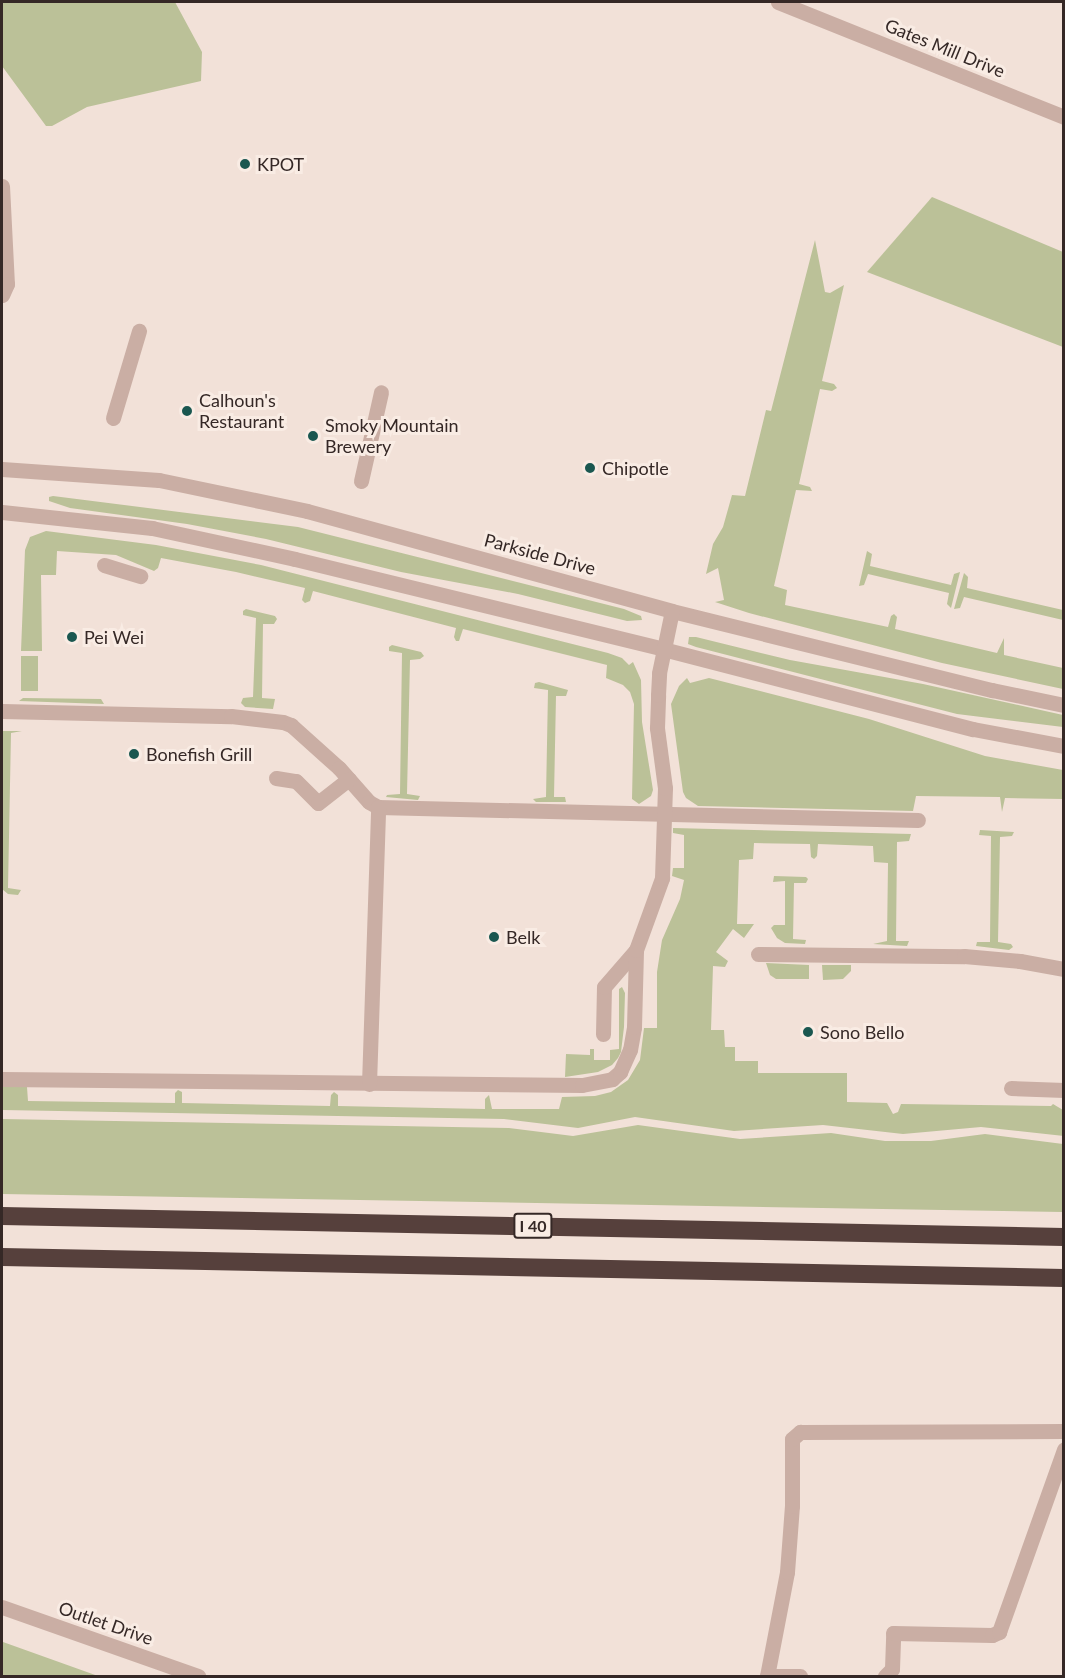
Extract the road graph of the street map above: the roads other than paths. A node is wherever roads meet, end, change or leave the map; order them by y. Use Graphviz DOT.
graph roads {
  1 [pos="778,2"];
  2 [pos="1064,117"];
  3 [pos="2,186"];
  4 [pos="2,295"];
  5 [pos="139,331"];
  6 [pos="381,392"];
  7 [pos="113,418"];
  8 [pos="2,469"];
  9 [pos="361,481"];
  10 [pos="2,512"];
  11 [pos="104,565"];
  12 [pos="140,576"];
  13 [pos="672,611"];
  14 [pos="663,649"];
  15 [pos="1064,705"];
  16 [pos="2,711"];
  17 [pos="1064,746"];
  18 [pos="276,778"];
  19 [pos="349,779"];
  20 [pos="378,807"];
  21 [pos="663,813"];
  22 [pos="918,819"];
  23 [pos="636,950"];
  24 [pos="758,954"];
  25 [pos="1064,969"];
  26 [pos="603,1034"];
  27 [pos="2,1079"];
  28 [pos="369,1084"];
  29 [pos="1011,1088"];
  30 [pos="1064,1090"];
  31 [pos="2,1216"];
  32 [pos="1064,1237"];
  33 [pos="2,1257"];
  34 [pos="1064,1278"];
  35 [pos="1064,1431"];
  36 [pos="1064,1449"];
  37 [pos="2,1606"];
  38 [pos="767,1676"];
  39 [pos="198,1677"];
  40 [pos="800,1677"];
  41 [pos="885,1677"];
  1 -- 2 [label="street, Gates Mill Drive"];
  3 -- 4 [label="street"];
  5 -- 7 [label="street"];
  6 -- 9 [label="street"];
  8 -- 13 [label="street, Parkside Drive"];
  10 -- 14 [label="street"];
  11 -- 12 [label="street"];
  13 -- 14 [label="street"];
  13 -- 15 [label="street, Parkside Drive"];
  14 -- 17 [label="street"];
  14 -- 21 [label="street"];
  16 -- 19 [label="street"];
  18 -- 19 [label="street"];
  19 -- 20 [label="street"];
  20 -- 21 [label="street"];
  20 -- 28 [label="street"];
  21 -- 22 [label="street"];
  21 -- 23 [label="street"];
  23 -- 26 [label="street"];
  23 -- 28 [label="street"];
  24 -- 25 [label="street"];
  27 -- 28 [label="street"];
  29 -- 30 [label="street"];
  31 -- 32 [label="highway, I 40"];
  33 -- 34 [label="highway"];
  35 -- 38 [label="street"];
  36 -- 41 [label="street"];
  37 -- 39 [label="street, Outlet Drive"];
  38 -- 40 [label="street"];
}
